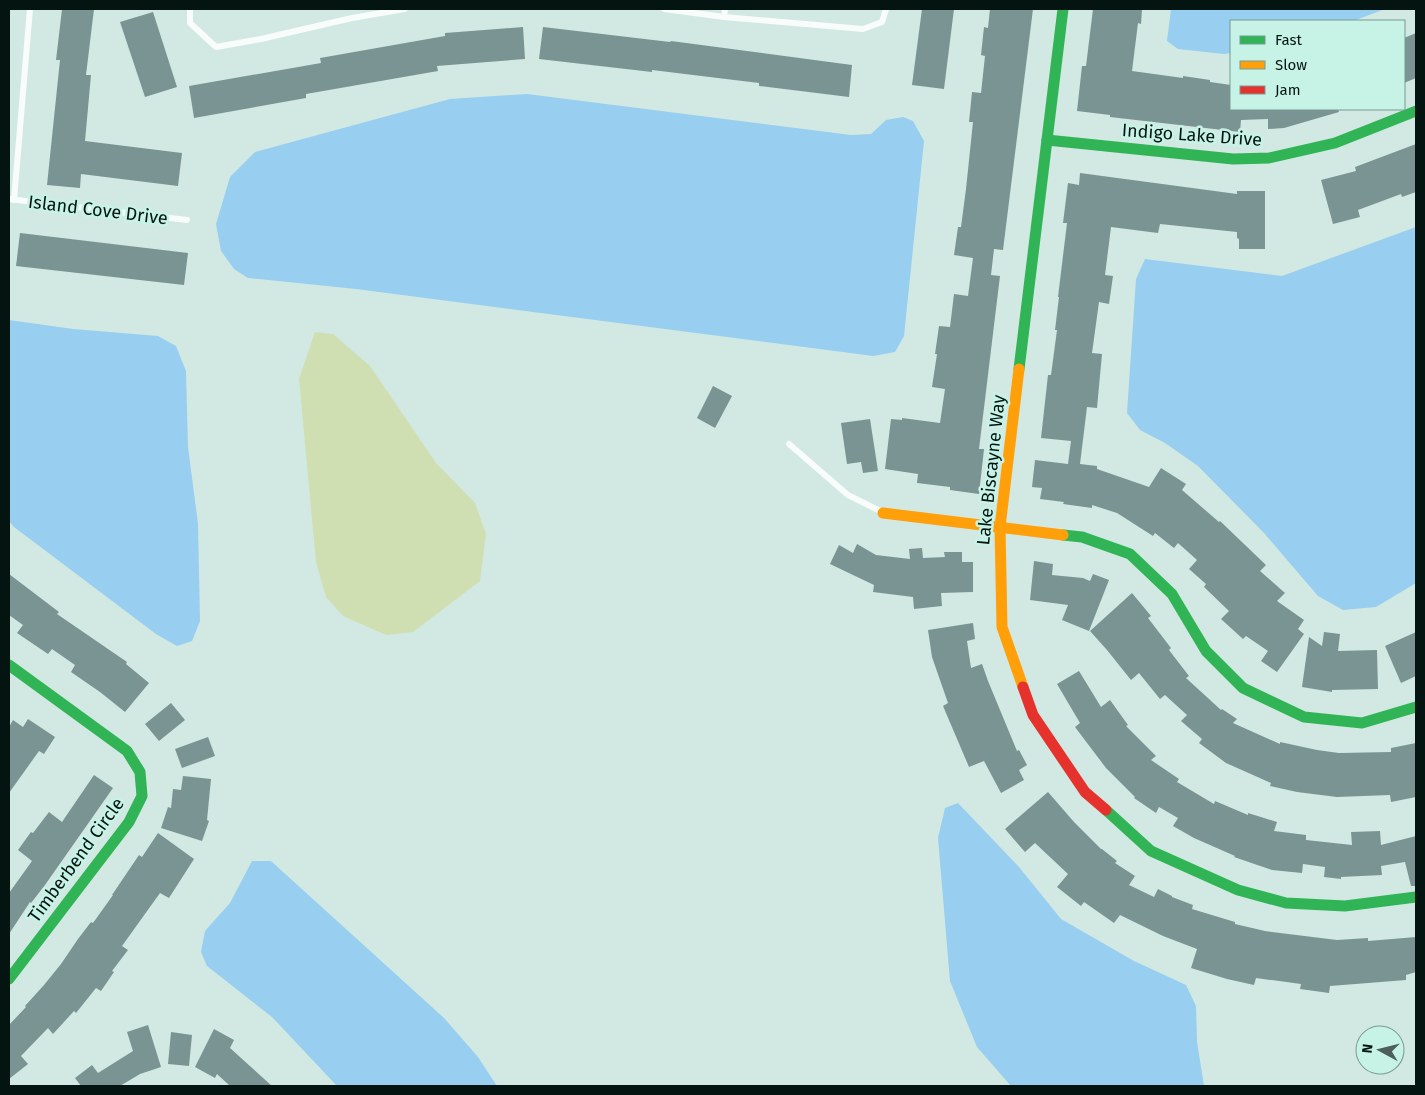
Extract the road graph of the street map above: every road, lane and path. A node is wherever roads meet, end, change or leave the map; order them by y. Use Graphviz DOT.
graph roads {
  1 [pos="30,9"];
  2 [pos="190,9"];
  3 [pos="353,9"];
  4 [pos="405,9"];
  5 [pos="664,9"];
  6 [pos="725,9"];
  7 [pos="886,9"];
  8 [pos="1063,9"];
  9 [pos="676,10"];
  10 [pos="724,17"];
  11 [pos="352,18"];
  12 [pos="1416,111"];
  13 [pos="1048,140"];
  14 [pos="11,200"];
  15 [pos="187,220"];
  16 [pos="789,444"];
  17 [pos="883,513"];
  18 [pos="1000,527"];
  19 [pos="9,664"];
  20 [pos="1416,707"];
  21 [pos="1416,897"];
  22 [pos="9,979"];
  1 -- 14 [label="lane"];
  2 -- 11 [label="lane"];
  3 -- 11 [label="lane"];
  4 -- 11 [label="lane"];
  5 -- 9 [label="lane"];
  6 -- 10 [label="lane"];
  7 -- 10 [label="lane"];
  8 -- 13 [label="street, Lake Biscayne Way"];
  9 -- 10 [label="lane"];
  12 -- 13 [label="street, Indigo Lake Drive"];
  13 -- 18 [label="street, Lake Biscayne Way"];
  14 -- 15 [label="lane, Island Cove Drive"];
  16 -- 17 [label="lane"];
  17 -- 18 [label="street"];
  18 -- 20 [label="street"];
  18 -- 21 [label="street, Lake Biscayne Way"];
  19 -- 22 [label="street, Timberbend Circle"];
}
